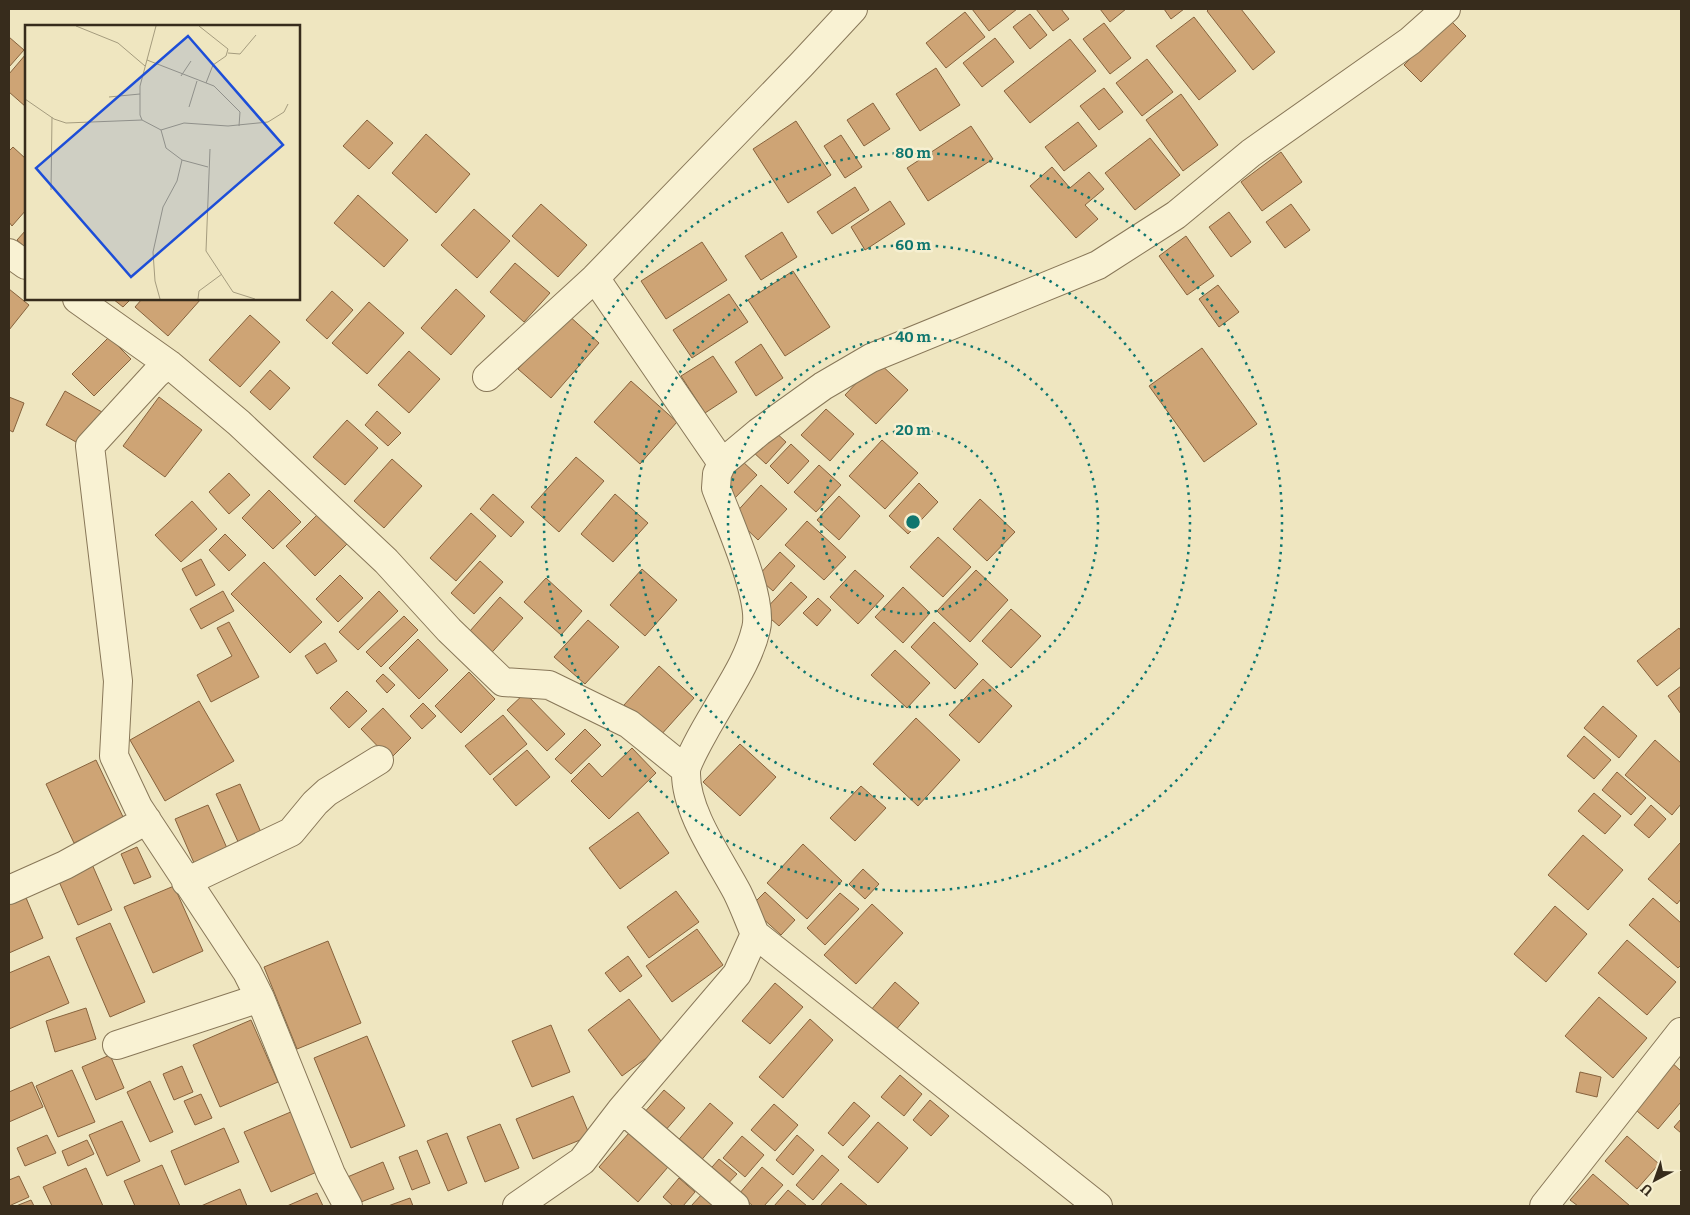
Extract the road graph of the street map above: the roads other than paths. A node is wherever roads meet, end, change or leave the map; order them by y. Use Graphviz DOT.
graph roads {
  1 [pos="853,9"];
  2 [pos="1446,9"];
  3 [pos="9,254"];
  4 [pos="25,264"];
  5 [pos="595,278"];
  6 [pos="78,300"];
  7 [pos="170,365"];
  8 [pos="487,377"];
  9 [pos="722,462"];
  10 [pos="379,760"];
  11 [pos="686,770"];
  12 [pos="147,820"];
  13 [pos="186,882"];
  14 [pos="9,890"];
  15 [pos="755,934"];
  16 [pos="260,998"];
  17 [pos="1681,1032"];
  18 [pos="117,1045"];
  19 [pos="622,1109"];
  20 [pos="348,1206"];
  21 [pos="517,1206"];
  22 [pos="736,1206"];
  23 [pos="1098,1206"];
  24 [pos="1544,1206"];
  1 -- 5 [label="street"];
  2 -- 9 [label="street"];
  3 -- 4 [label="street"];
  5 -- 8 [label="street"];
  5 -- 9 [label="street"];
  6 -- 7 [label="street"];
  7 -- 11 [label="street"];
  7 -- 12 [label="street"];
  9 -- 11 [label="street"];
  10 -- 13 [label="street"];
  11 -- 15 [label="street"];
  12 -- 13 [label="street"];
  12 -- 14 [label="street"];
  13 -- 16 [label="street"];
  15 -- 19 [label="street"];
  15 -- 23 [label="street"];
  16 -- 18 [label="street"];
  16 -- 20 [label="street"];
  17 -- 24 [label="street"];
  19 -- 21 [label="street"];
  19 -- 22 [label="street"];
}
